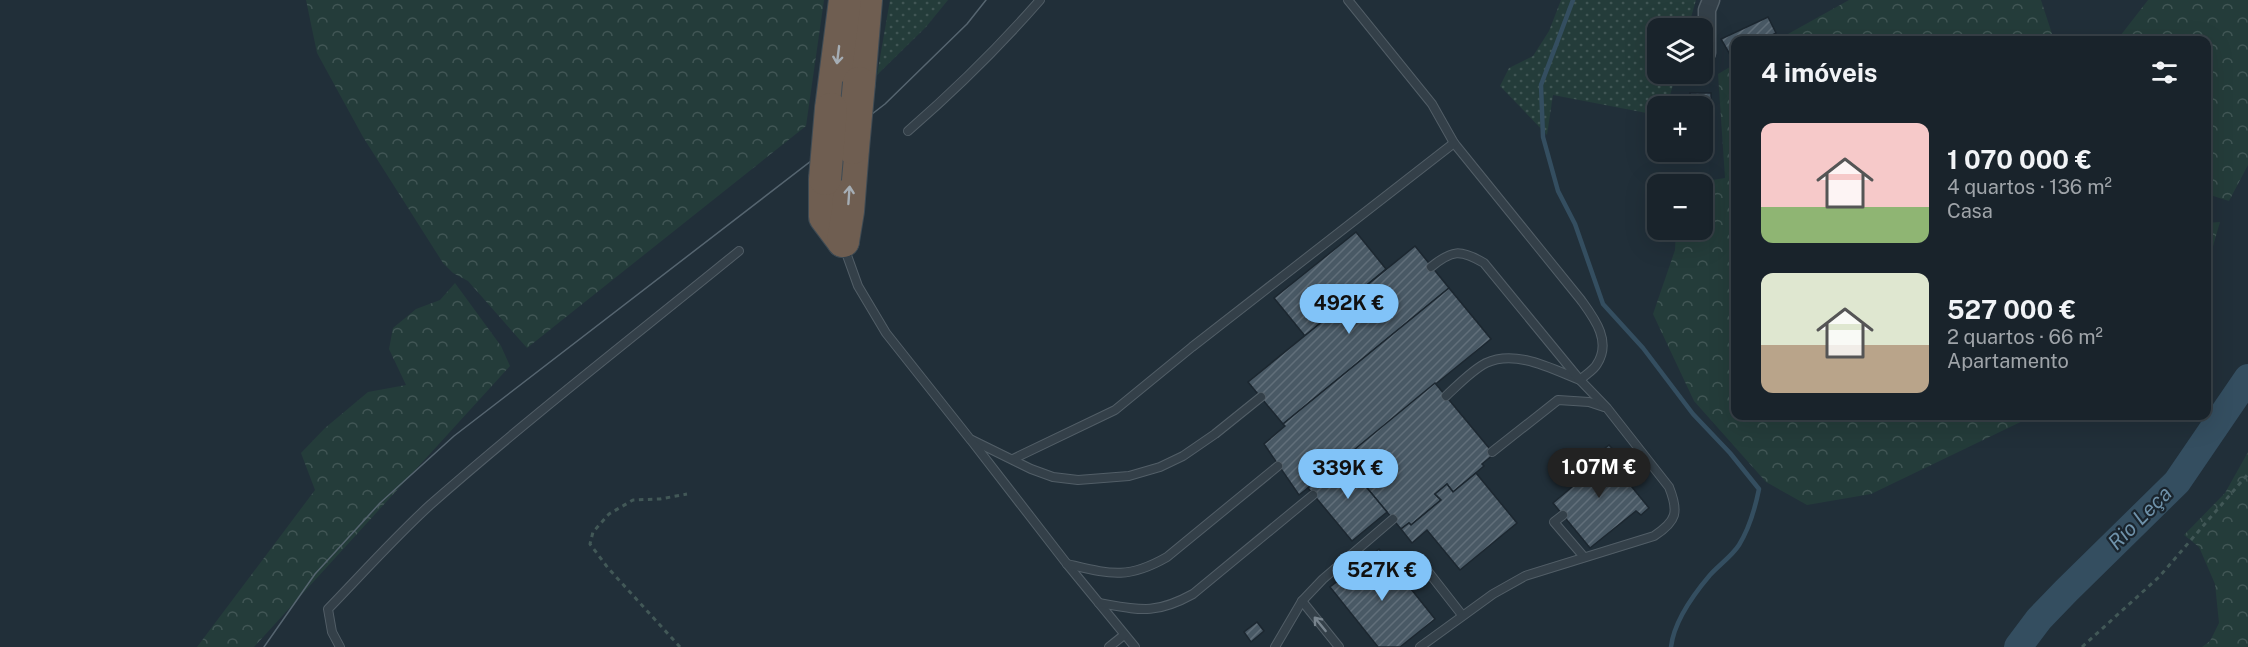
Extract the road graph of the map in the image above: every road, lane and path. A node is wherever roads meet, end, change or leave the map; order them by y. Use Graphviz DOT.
graph roads {
  1 [pos="845,0"];
  2 [pos="866,0"];
  3 [pos="1040,0"];
  4 [pos="1348,0"];
  5 [pos="1711,0"];
  6 [pos="1707,18"];
  7 [pos="908,131"];
  8 [pos="1454,143"];
  9 [pos="843,241"];
  10 [pos="739,251"];
  11 [pos="1431,267"];
  12 [pos="1580,380"];
  13 [pos="1446,396"];
  14 [pos="1261,397"];
  15 [pos="1607,408"];
  16 [pos="970,439"];
  17 [pos="1492,452"];
  18 [pos="1641,452"];
  19 [pos="1013,459"];
  20 [pos="1278,466"];
  21 [pos="1618,471"];
  22 [pos="2248,474"];
  23 [pos="687,494"];
  24 [pos="1313,495"];
  25 [pos="1563,515"];
  26 [pos="1393,519"];
  27 [pos="1584,557"];
  28 [pos="1067,564"];
  29 [pos="1422,565"];
  30 [pos="1302,601"];
  31 [pos="1099,603"];
  32 [pos="1462,615"];
  33 [pos="1124,635"];
  34 [pos="340,647"];
  35 [pos="680,647"];
  36 [pos="1109,647"];
  37 [pos="1135,647"];
  38 [pos="1275,647"];
  39 [pos="1339,647"];
  40 [pos="1420,647"];
  41 [pos="2082,647"];
  1 -- 9 [label="highway, one-way, bridge"];
  9 -- 2 [label="highway, one-way, bridge"];
  3 -- 7 [label="lane"];
  4 -- 8 [label="lane"];
  5 -- 6 [label="street"];
  8 -- 12 [label="lane"];
  8 -- 19 [label="lane"];
  9 -- 16 [label="lane"];
  10 -- 34 [label="lane"];
  11 -- 12 [label="lane"];
  12 -- 13 [label="lane"];
  12 -- 15 [label="lane"];
  14 -- 19 [label="lane"];
  15 -- 17 [label="lane"];
  15 -- 18 [label="lane"];
  16 -- 19 [label="lane"];
  16 -- 28 [label="lane"];
  18 -- 21 [label="lane"];
  18 -- 27 [label="lane"];
  20 -- 28 [label="lane"];
  22 -- 41 [label="path"];
  23 -- 35 [label="path"];
  24 -- 31 [label="lane"];
  25 -- 27 [label="lane"];
  26 -- 30 [label="lane"];
  27 -- 32 [label="lane"];
  28 -- 31 [label="lane"];
  29 -- 32 [label="lane"];
  30 -- 38 [label="lane"];
  39 -- 30 [label="lane, one-way"];
  31 -- 33 [label="lane"];
  32 -- 40 [label="lane"];
  33 -- 36 [label="lane"];
  33 -- 37 [label="lane"];
}
